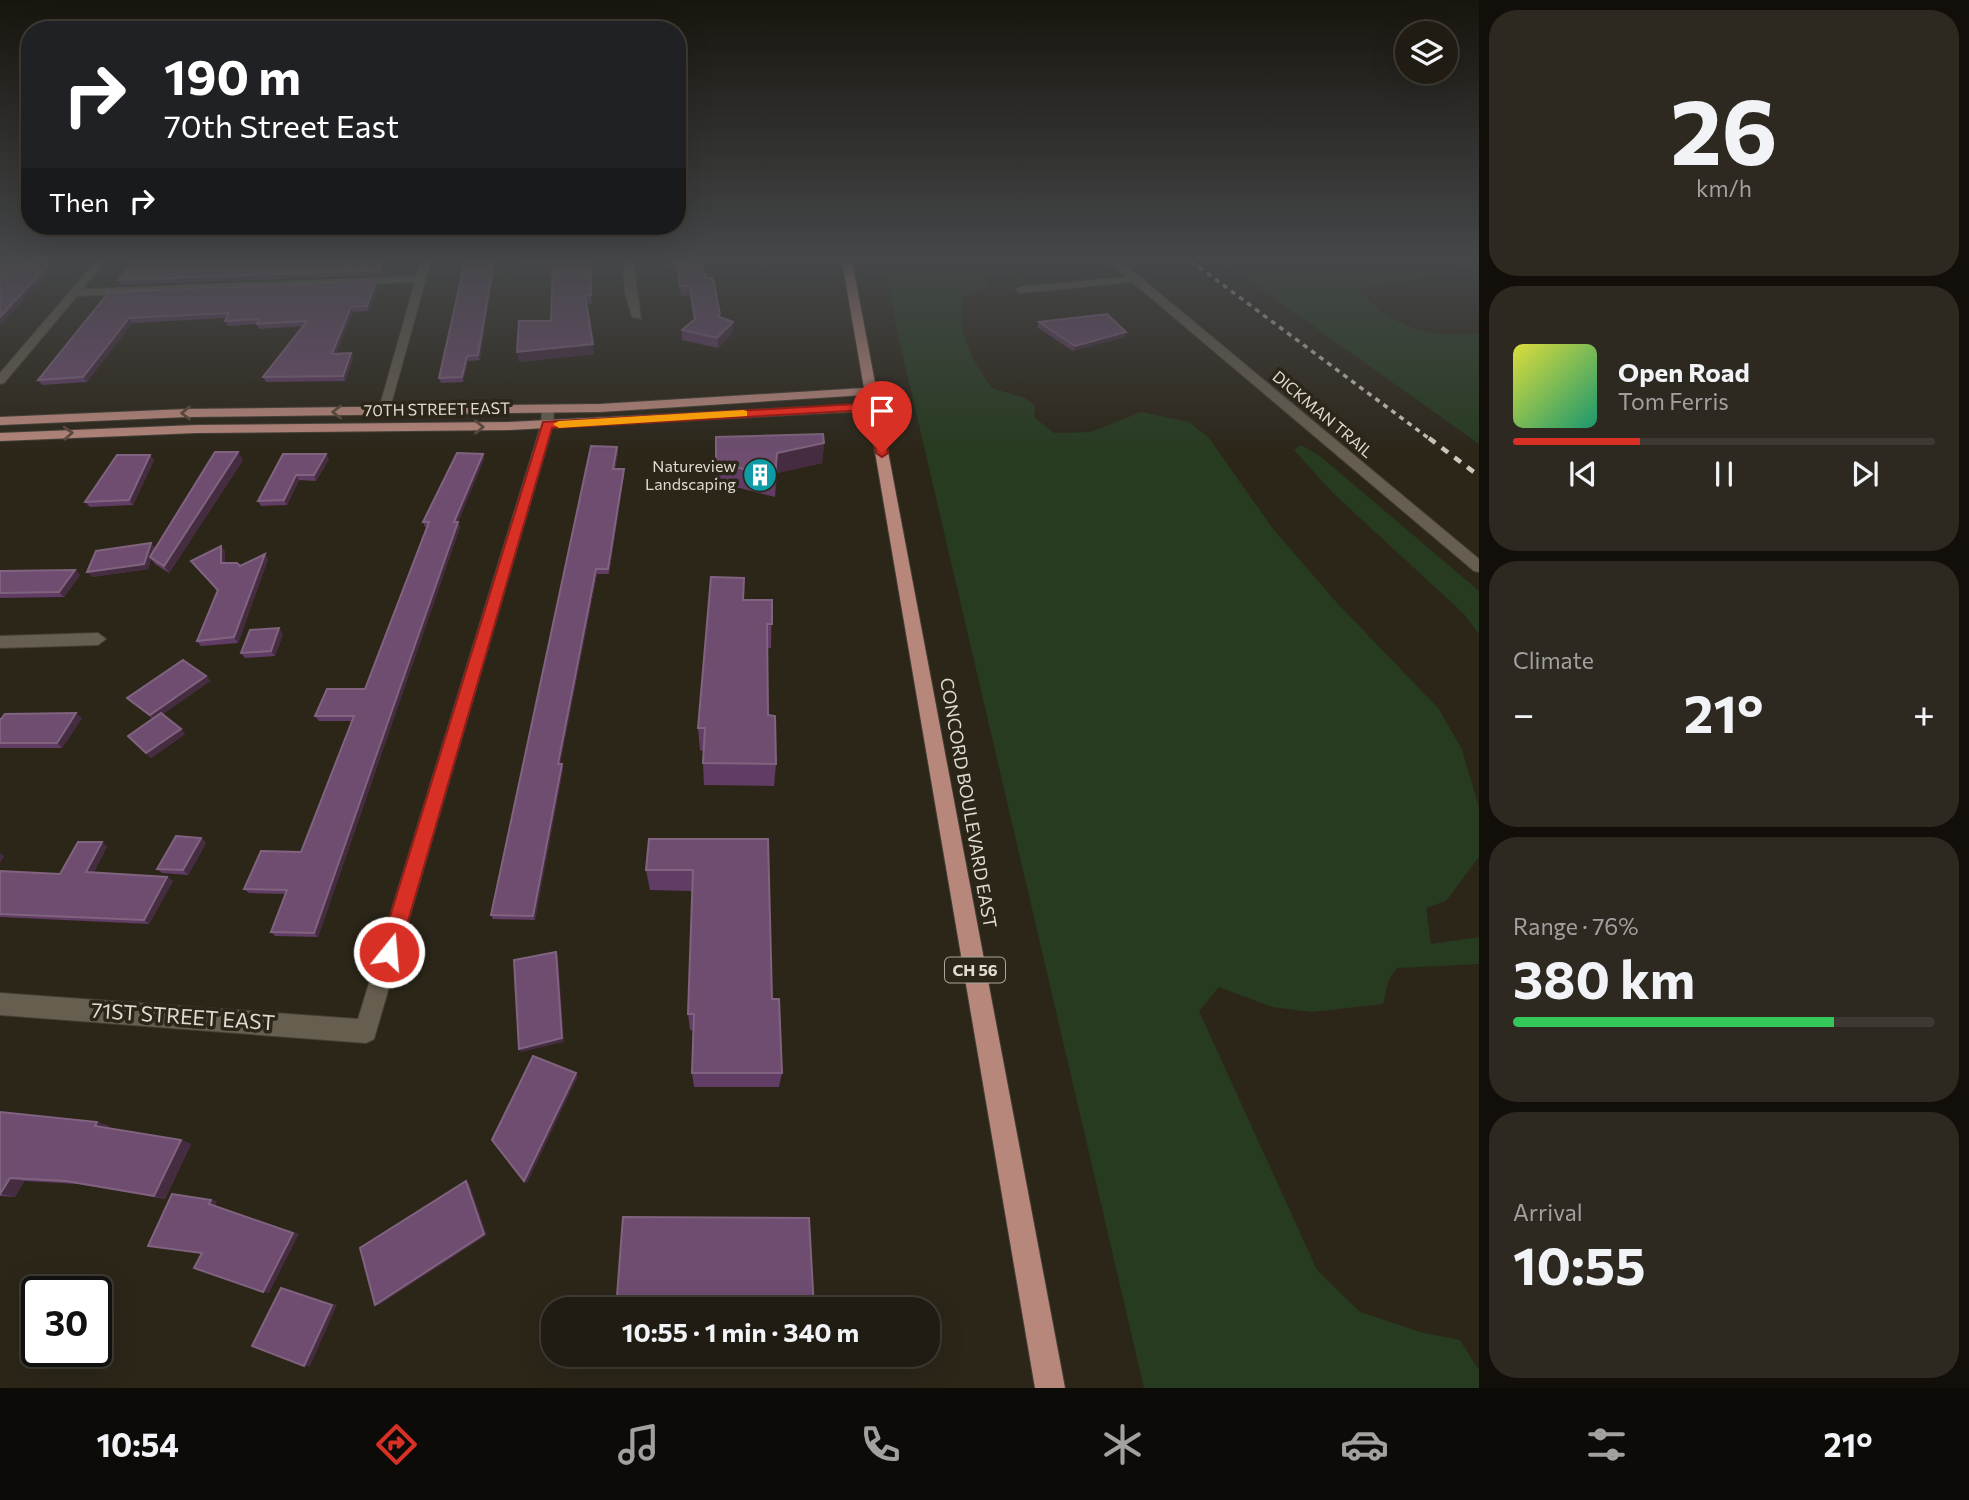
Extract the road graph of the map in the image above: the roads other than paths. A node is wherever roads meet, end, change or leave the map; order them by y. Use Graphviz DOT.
graph roads {
  1 [pos="46,326"];
  2 [pos="407,326"];
  3 [pos="858,326"];
  4 [pos="1192,326"];
  5 [pos="0,380"];
  6 [pos="870,391"];
  7 [pos="873,407"];
  8 [pos="384,412"];
  9 [pos="547,417"];
  10 [pos="0,421"];
  11 [pos="0,436"];
  12 [pos="1479,567"];
  13 [pos="98,639"];
  14 [pos="0,642"];
  15 [pos="0,1004"];
  16 [pos="1050,1388"];
  1 -- 5 [label="street"];
  2 -- 8 [label="street"];
  3 -- 6 [label="main road, CH 56"];
  4 -- 12 [label="street, DICKMAN TRAIL"];
  6 -- 7 [label="main road, CONCORD BOULEVARD EAST / CH 56"];
  6 -- 9 [label="main road, 70TH STREET EAST"];
  7 -- 9 [label="main road, 70TH STREET EAST"];
  7 -- 16 [label="main road, CONCORD BOULEVARD EAST / CH 56"];
  8 -- 9 [label="main road, 70TH STREET EAST"];
  8 -- 10 [label="main road, 70TH STREET EAST, one-way"];
  11 -- 9 [label="main road, 70TH STREET EAST, one-way"];
  9 -- 15 [label="street, 71ST STREET EAST"];
  13 -- 14 [label="street"];
}
